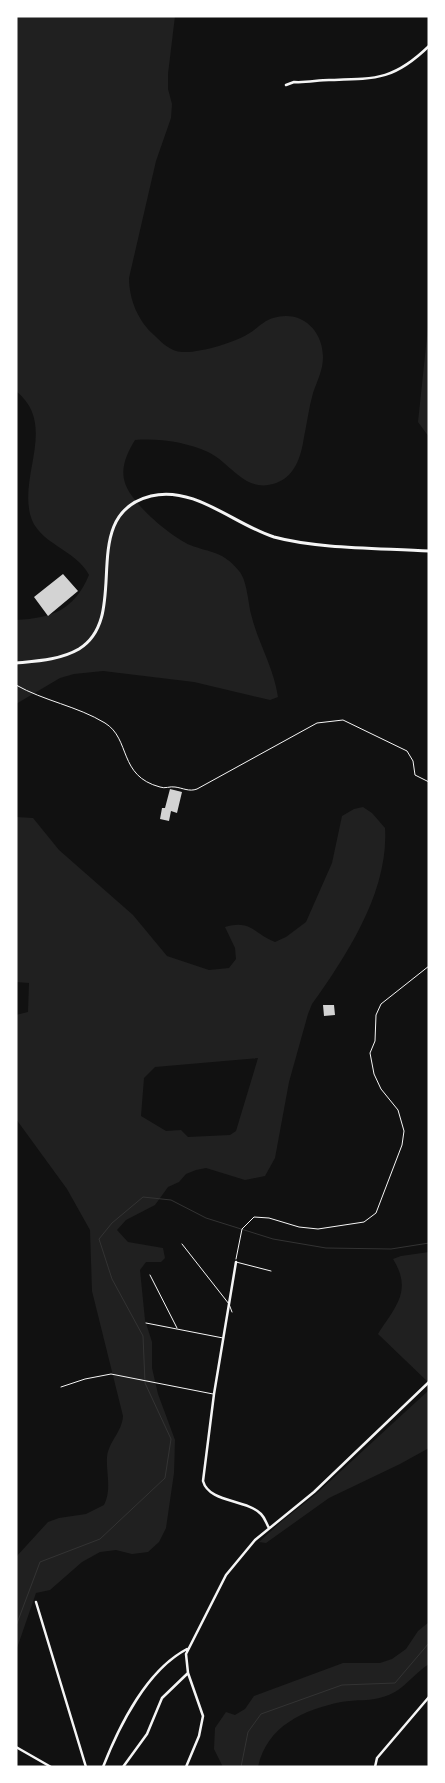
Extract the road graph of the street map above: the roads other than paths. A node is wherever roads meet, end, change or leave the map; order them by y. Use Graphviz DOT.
graph roads {
  1 [pos="429,46"];
  2 [pos="286,85"];
  3 [pos="429,551"];
  4 [pos="16,663"];
  5 [pos="182,1244"];
  6 [pos="236,1262"];
  7 [pos="271,1271"];
  8 [pos="150,1274"];
  9 [pos="229,1304"];
  10 [pos="232,1312"];
  11 [pos="146,1323"];
  12 [pos="177,1329"];
  13 [pos="223,1338"];
  14 [pos="429,1382"];
  15 [pos="61,1387"];
  16 [pos="214,1394"];
  17 [pos="269,1528"];
  18 [pos="36,1602"];
  19 [pos="187,1649"];
  20 [pos="188,1673"];
  21 [pos="429,1697"];
  22 [pos="16,1747"];
  23 [pos="51,1767"];
  24 [pos="86,1767"];
  25 [pos="103,1767"];
  26 [pos="123,1767"];
  27 [pos="186,1767"];
  28 [pos="375,1767"];
  1 -- 2 [label="street"];
  3 -- 4 [label="main road"];
  5 -- 9 [label="lane"];
  6 -- 7 [label="lane"];
  6 -- 9 [label="street"];
  8 -- 12 [label="lane"];
  9 -- 10 [label="lane"];
  9 -- 13 [label="street"];
  11 -- 12 [label="lane"];
  12 -- 13 [label="lane"];
  13 -- 16 [label="street"];
  14 -- 17 [label="street"];
  15 -- 16 [label="lane"];
  16 -- 17 [label="street"];
  17 -- 19 [label="street"];
  18 -- 24 [label="street"];
  19 -- 20 [label="street"];
  19 -- 25 [label="street"];
  20 -- 26 [label="street"];
  20 -- 27 [label="street"];
  21 -- 28 [label="street"];
  22 -- 23 [label="street"];
}
